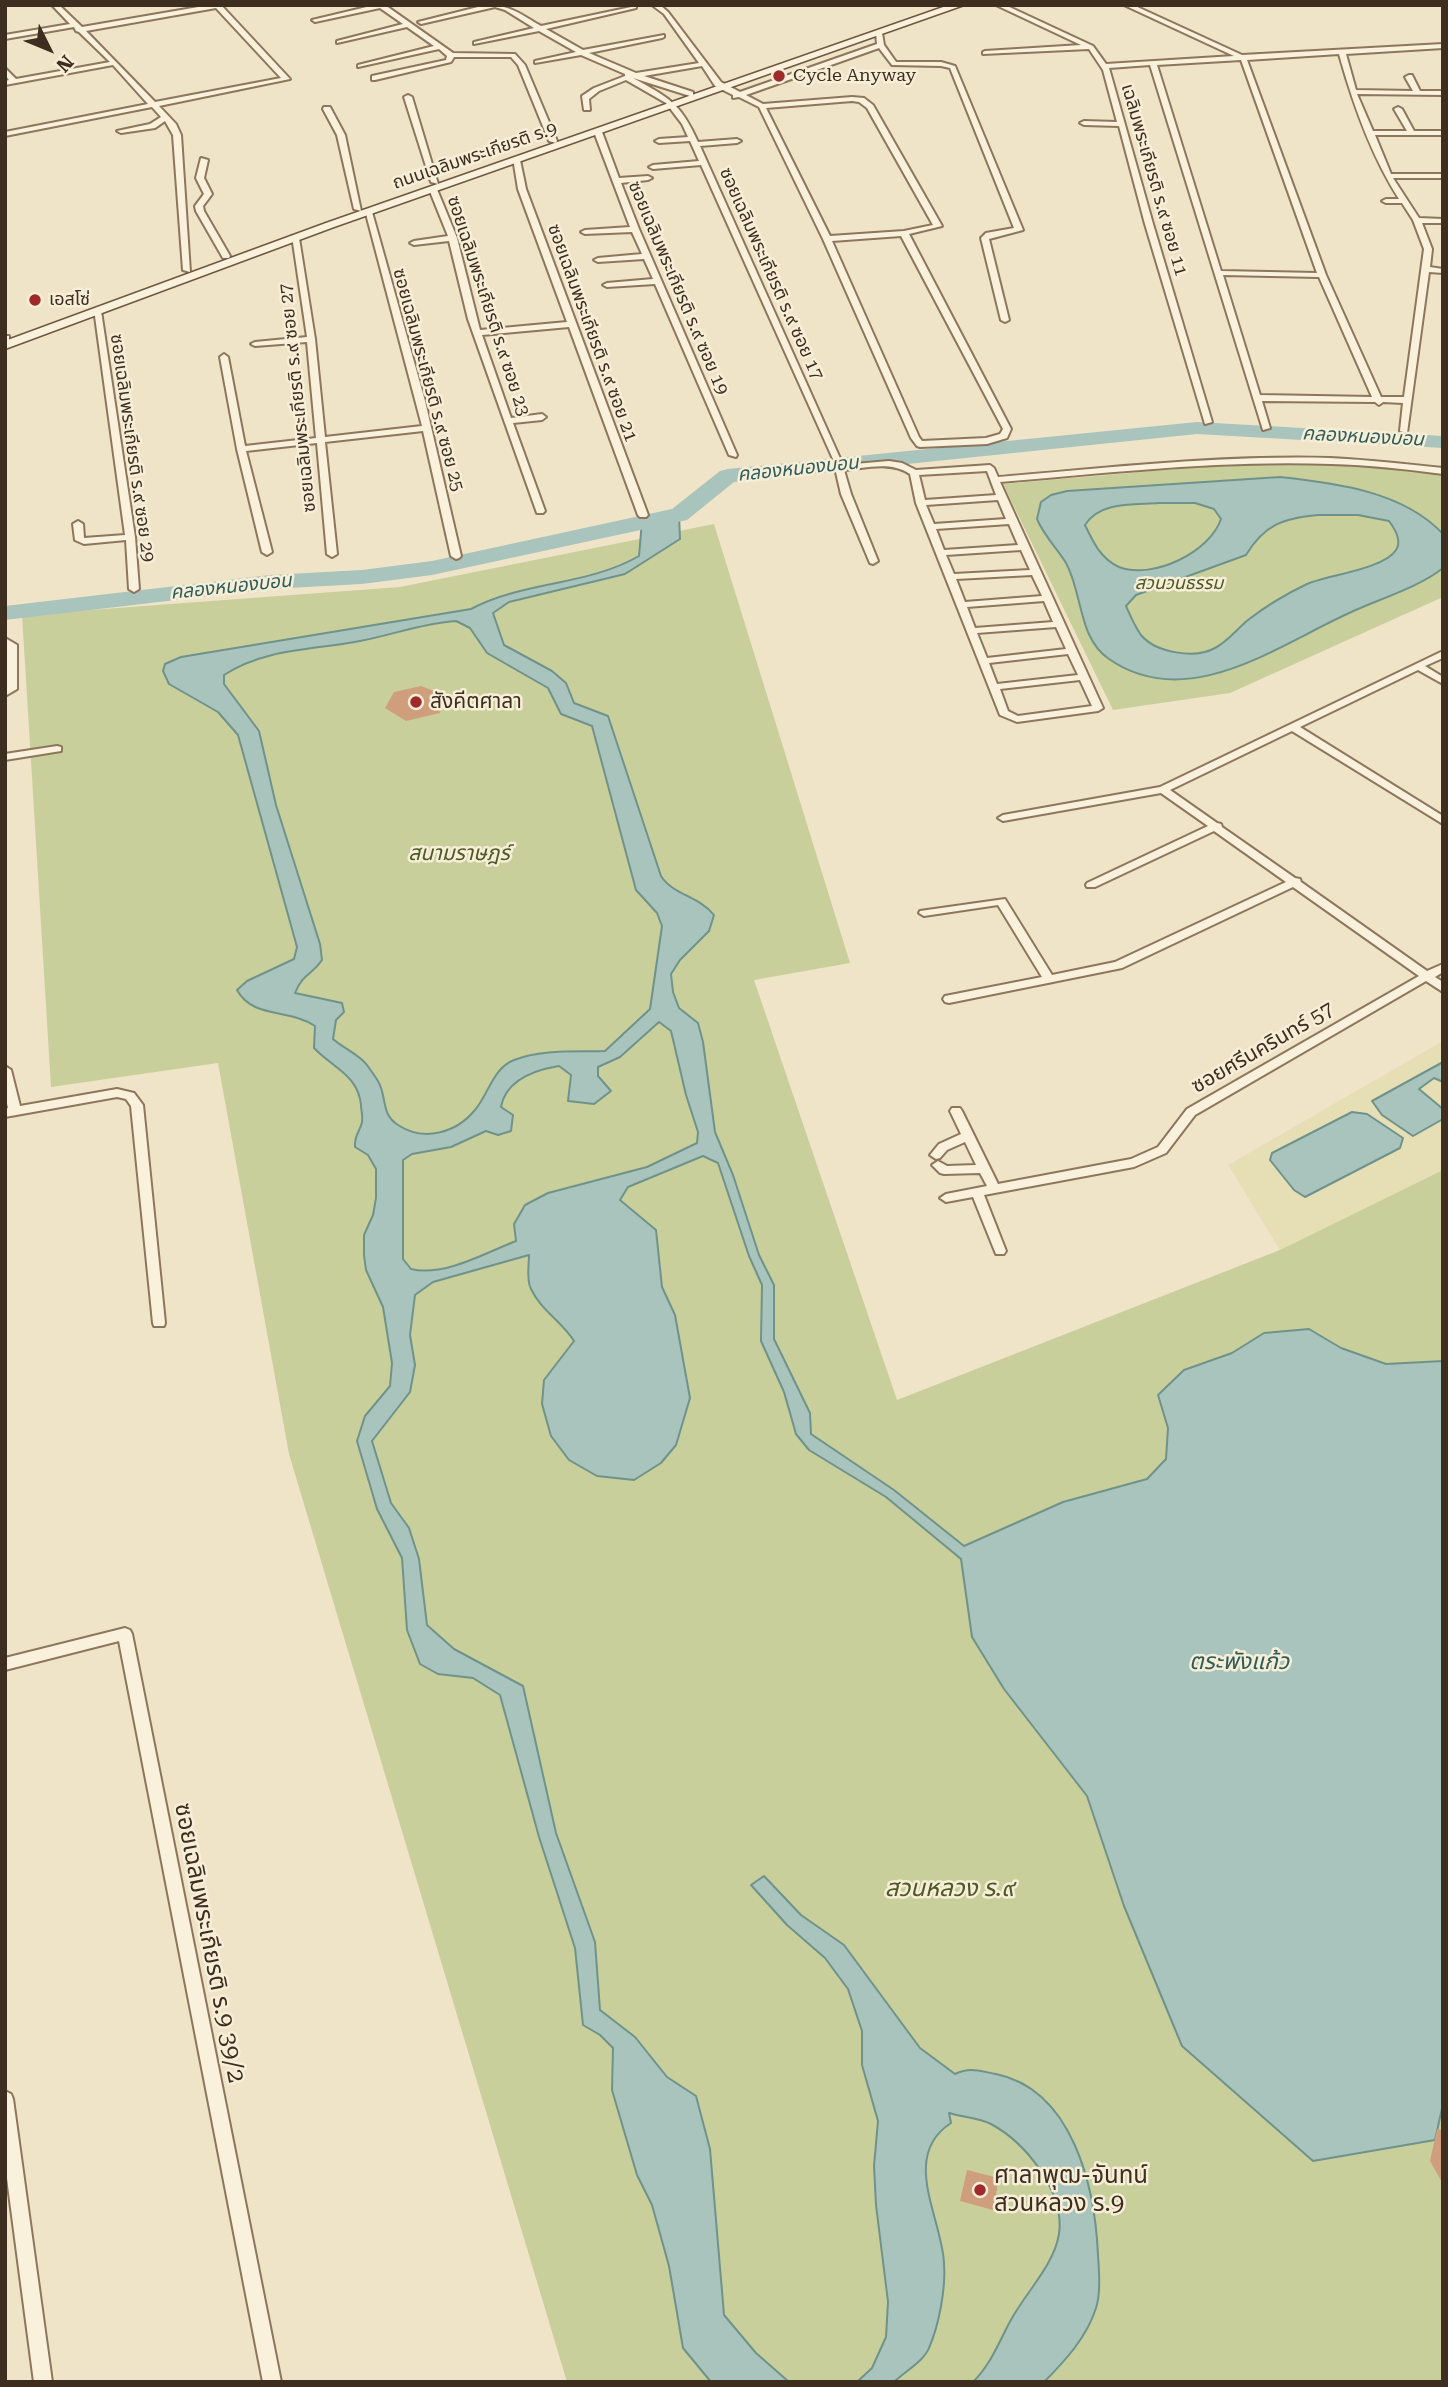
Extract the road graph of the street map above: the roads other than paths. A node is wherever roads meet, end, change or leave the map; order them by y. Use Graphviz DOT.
graph roads {
  1 [pos="55,5"];
  2 [pos="381,5"];
  3 [pos="495,5"];
  4 [pos="655,5"];
  5 [pos="947,5"];
  6 [pos="958,5"];
  7 [pos="999,5"];
  8 [pos="1127,5"];
  9 [pos="217,6"];
  10 [pos="507,7"];
  11 [pos="634,7"];
  12 [pos="144,11"];
  13 [pos="150,17"];
  14 [pos="915,18"];
  15 [pos="315,20"];
  16 [pos="421,22"];
  17 [pos="408,25"];
  18 [pos="76,28"];
  19 [pos="539,28"];
  20 [pos="879,33"];
  21 [pos="662,36"];
  22 [pos="5,37"];
  23 [pos="339,42"];
  24 [pos="476,43"];
  25 [pos="881,45"];
  26 [pos="1443,46"];
  27 [pos="440,47"];
  28 [pos="1091,47"];
  29 [pos="583,52"];
  30 [pos="985,53"];
  31 [pos="1342,53"];
  32 [pos="451,55"];
  33 [pos="1243,57"];
  34 [pos="537,62"];
  35 [pos="114,63"];
  36 [pos="703,64"];
  37 [pos="1153,64"];
  38 [pos="1104,65"];
  39 [pos="360,66"];
  40 [pos="5,70"];
  41 [pos="629,76"];
  42 [pos="642,76"];
  43 [pos="1409,77"];
  44 [pos="374,78"];
  45 [pos="10,82"];
  46 [pos="721,86"];
  47 [pos="1353,92"];
  48 [pos="1418,93"];
  49 [pos="1443,93"];
  50 [pos="690,94"];
  51 [pos="736,96"];
  52 [pos="408,97"];
  53 [pos="671,103"];
  54 [pos="154,105"];
  55 [pos="762,106"];
  56 [pos="587,108"];
  57 [pos="327,109"];
  58 [pos="1398,109"];
  59 [pos="165,118"];
  60 [pos="1084,123"];
  61 [pos="1122,124"];
  62 [pos="121,131"];
  63 [pos="598,132"];
  64 [pos="1370,133"];
  65 [pos="1412,133"];
  66 [pos="1443,133"];
  67 [pos="6,134"];
  68 [pos="553,141"];
  69 [pos="659,141"];
  70 [pos="694,141"];
  71 [pos="737,141"];
  72 [pos="204,160"];
  73 [pos="516,160"];
  74 [pos="703,163"];
  75 [pos="653,167"];
  76 [pos="1388,176"];
  77 [pos="1443,176"];
  78 [pos="648,178"];
  79 [pos="616,181"];
  80 [pos="434,186"];
  81 [pos="1386,201"];
  82 [pos="1405,201"];
  83 [pos="363,211"];
  84 [pos="1417,220"];
  85 [pos="1443,220"];
  86 [pos="635,229"];
  87 [pos="585,233"];
  88 [pos="905,233"];
  89 [pos="295,238"];
  90 [pos="453,238"];
  91 [pos="827,239"];
  92 [pos="414,243"];
  93 [pos="226,256"];
  94 [pos="647,256"];
  95 [pos="598,260"];
  96 [pos="1425,269"];
  97 [pos="187,270"];
  98 [pos="1443,271"];
  99 [pos="1220,273"];
  100 [pos="1322,275"];
  101 [pos="658,281"];
  102 [pos="607,285"];
  103 [pos="97,311"];
  104 [pos="1005,320"];
  105 [pos="572,324"];
  106 [pos="477,333"];
  107 [pos="5,338"];
  108 [pos="311,339"];
  109 [pos="256,344"];
  110 [pos="5,345"];
  111 [pos="224,357"];
  112 [pos="1257,398"];
  113 [pos="1408,400"];
  114 [pos="1379,402"];
  115 [pos="542,417"];
  116 [pos="508,421"];
  117 [pos="1208,422"];
  118 [pos="427,428"];
  119 [pos="1266,428"];
  120 [pos="1404,431"];
  121 [pos="320,440"];
  122 [pos="241,449"];
  123 [pos="733,455"];
  124 [pos="839,465"];
  125 [pos="1443,471"];
  126 [pos="914,474"];
  127 [pos="994,480"];
  128 [pos="1001,498"];
  129 [pos="921,503"];
  130 [pos="540,511"];
  131 [pos="643,515"];
  132 [pos="1011,521"];
  133 [pos="78,524"];
  134 [pos="931,527"];
  135 [pos="130,537"];
  136 [pos="1024,547"];
  137 [pos="267,552"];
  138 [pos="941,553"];
  139 [pos="332,554"];
  140 [pos="456,556"];
  141 [pos="873,561"];
  142 [pos="1035,572"];
  143 [pos="950,577"];
  144 [pos="134,589"];
  145 [pos="1047,597"];
  146 [pos="962,605"];
  147 [pos="1059,624"];
  148 [pos="972,631"];
  149 [pos="5,641"];
  150 [pos="1071,651"];
  151 [pos="1443,654"];
  152 [pos="984,661"];
  153 [pos="1418,666"];
  154 [pos="1083,677"];
  155 [pos="1443,681"];
  156 [pos="994,687"];
  157 [pos="5,693"];
  158 [pos="1294,728"];
  159 [pos="57,749"];
  160 [pos="5,757"];
  161 [pos="1163,790"];
  162 [pos="1003,818"];
  163 [pos="1443,821"];
  164 [pos="1217,826"];
  165 [pos="1296,881"];
  166 [pos="1091,885"];
  167 [pos="924,913"];
  168 [pos="1443,967"];
  169 [pos="1427,976"];
  170 [pos="1048,978"];
  171 [pos="1443,988"];
  172 [pos="949,999"];
  173 [pos="5,1070"];
  174 [pos="956,1111"];
  175 [pos="10,1112"];
  176 [pos="968,1136"];
  177 [pos="984,1168"];
  178 [pos="994,1189"];
  179 [pos="977,1192"];
  180 [pos="946,1198"];
  181 [pos="1000,1251"];
  182 [pos="159,1323"];
  183 [pos="5,1664"];
  184 [pos="5,2099"];
  185 [pos="44,2382"];
  186 [pos="272,2382"];
  1 -- 18 [label="street"];
  2 -- 15 [label="street"];
  2 -- 17 [label="street"];
  3 -- 10 [label="street"];
  3 -- 16 [label="street"];
  4 -- 36 [label="street"];
  5 -- 14 [label="main road, ถนนเฉลิมพระเกียรติ ร.9"];
  6 -- 14 [label="main road, ถนนเฉลิมพระเกียรติ ร.9"];
  7 -- 28 [label="street, เฉลิมพระเกียรติ ร.๙ ซอย 11"];
  8 -- 33 [label="street"];
  9 -- 13 [label="street"];
  9 -- 54 [label="street"];
  10 -- 19 [label="street"];
  11 -- 19 [label="street"];
  12 -- 13 [label="street"];
  13 -- 18 [label="street"];
  14 -- 20 [label="main road, ถนนเฉลิมพระเกียรติ ร.9"];
  14 -- 46 [label="main road, ถนนเฉลิมพระเกียรติ ร.9"];
  17 -- 23 [label="street"];
  17 -- 27 [label="street"];
  18 -- 22 [label="street"];
  18 -- 35 [label="street"];
  19 -- 24 [label="street"];
  19 -- 29 [label="street"];
  20 -- 25 [label="street"];
  20 -- 46 [label="main road, ถนนเฉลิมพระเกียรติ ร.9"];
  21 -- 29 [label="street"];
  25 -- 51 [label="street"];
  25 -- 104 [label="street"];
  26 -- 31 [label="street"];
  27 -- 32 [label="street"];
  27 -- 39 [label="street"];
  28 -- 30 [label="street"];
  28 -- 38 [label="street, เฉลิมพระเกียรติ ร.๙ ซอย 11"];
  29 -- 34 [label="street"];
  29 -- 41 [label="street"];
  31 -- 33 [label="street"];
  31 -- 47 [label="street"];
  32 -- 44 [label="street"];
  32 -- 68 [label="street"];
  33 -- 37 [label="street"];
  33 -- 100 [label="street"];
  35 -- 45 [label="street"];
  35 -- 54 [label="street"];
  36 -- 42 [label="street"];
  36 -- 46 [label="street"];
  37 -- 38 [label="street"];
  37 -- 99 [label="street"];
  38 -- 61 [label="street, เฉลิมพระเกียรติ ร.๙ ซอย 11"];
  40 -- 45 [label="street"];
  41 -- 42 [label="street"];
  41 -- 53 [label="street"];
  41 -- 56 [label="street"];
  42 -- 50 [label="street"];
  43 -- 48 [label="street"];
  46 -- 50 [label="main road, ถนนเฉลิมพระเกียรติ ร.9"];
  46 -- 51 [label="street"];
  46 -- 53 [label="main road, ถนนเฉลิมพระเกียรติ ร.9"];
  47 -- 48 [label="street"];
  47 -- 64 [label="street"];
  48 -- 49 [label="street"];
  50 -- 53 [label="main road, ถนนเฉลิมพระเกียรติ ร.9"];
  51 -- 55 [label="street"];
  52 -- 80 [label="street, ซอยเฉลิมพระเกียรติ ร.๙ ซอย 23"];
  53 -- 63 [label="main road, ถนนเฉลิมพระเกียรติ ร.9"];
  53 -- 68 [label="main road, ถนนเฉลิมพระเกียรติ ร.9"];
  53 -- 70 [label="street, ซอยเฉลิมพระเกียรติ ร.๙ ซอย 17"];
  54 -- 59 [label="street"];
  54 -- 67 [label="street"];
  55 -- 88 [label="street"];
  55 -- 91 [label="street"];
  57 -- 83 [label="street, ซอยเฉลิมพระเกียรติ ร.๙ ซอย 25"];
  58 -- 65 [label="street"];
  59 -- 62 [label="street"];
  59 -- 97 [label="street"];
  60 -- 61 [label="street"];
  61 -- 117 [label="street, เฉลิมพระเกียรติ ร.๙ ซอย 11"];
  63 -- 73 [label="main road, ถนนเฉลิมพระเกียรติ ร.9"];
  63 -- 79 [label="street, ซอยเฉลิมพระเกียรติ ร.๙ ซอย 19"];
  64 -- 65 [label="street"];
  64 -- 76 [label="street"];
  65 -- 66 [label="street"];
  68 -- 80 [label="main road, ถนนเฉลิมพระเกียรติ ร.9"];
  69 -- 70 [label="street"];
  70 -- 71 [label="street"];
  70 -- 74 [label="street, ซอยเฉลิมพระเกียรติ ร.๙ ซอย 17"];
  72 -- 93 [label="street"];
  73 -- 80 [label="main road, ถนนเฉลิมพระเกียรติ ร.9"];
  73 -- 105 [label="street, ซอยเฉลิมพระเกียรติ ร.๙ ซอย 21"];
  74 -- 75 [label="street"];
  74 -- 124 [label="street, ซอยเฉลิมพระเกียรติ ร.๙ ซอย 17"];
  76 -- 77 [label="street"];
  76 -- 82 [label="street"];
  78 -- 79 [label="street"];
  79 -- 86 [label="street, ซอยเฉลิมพระเกียรติ ร.๙ ซอย 19"];
  80 -- 83 [label="main road, ถนนเฉลิมพระเกียรติ ร.9"];
  80 -- 90 [label="street, ซอยเฉลิมพระเกียรติ ร.๙ ซอย 23"];
  81 -- 82 [label="street"];
  82 -- 84 [label="street"];
  83 -- 89 [label="main road, ถนนเฉลิมพระเกียรติ ร.9"];
  83 -- 93 [label="main road, ถนนเฉลิมพระเกียรติ ร.9"];
  83 -- 118 [label="street, ซอยเฉลิมพระเกียรติ ร.๙ ซอย 25"];
  84 -- 85 [label="street"];
  84 -- 96 [label="street"];
  86 -- 87 [label="street"];
  86 -- 94 [label="street, ซอยเฉลิมพระเกียรติ ร.๙ ซอย 19"];
  88 -- 91 [label="street"];
  88 -- 91 [label="street"];
  89 -- 103 [label="main road, ถนนเฉลิมพระเกียรติ ร.9"];
  89 -- 108 [label="street, ซอยเฉลิมพระเกียรติ ร.๙ ซอย 27"];
  90 -- 92 [label="street"];
  90 -- 106 [label="street, ซอยเฉลิมพระเกียรติ ร.๙ ซอย 23"];
  93 -- 97 [label="main road, ถนนเฉลิมพระเกียรติ ร.9"];
  94 -- 95 [label="street"];
  94 -- 101 [label="street, ซอยเฉลิมพระเกียรติ ร.๙ ซอย 19"];
  96 -- 98 [label="street"];
  96 -- 113 [label="street"];
  97 -- 107 [label="main road, ถนนเฉลิมพระเกียรติ ร.9"];
  99 -- 100 [label="street"];
  99 -- 112 [label="street"];
  100 -- 114 [label="street"];
  101 -- 102 [label="street"];
  101 -- 123 [label="street, ซอยเฉลิมพระเกียรติ ร.๙ ซอย 19"];
  103 -- 110 [label="main road, ถนนเฉลิมพระเกียรติ ร.9"];
  103 -- 135 [label="street, ซอยเฉลิมพระเกียรติ ร.๙ ซอย 29"];
  105 -- 106 [label="street"];
  105 -- 131 [label="street, ซอยเฉลิมพระเกียรติ ร.๙ ซอย 21"];
  106 -- 116 [label="street, ซอยเฉลิมพระเกียรติ ร.๙ ซอย 23"];
  108 -- 109 [label="street"];
  108 -- 121 [label="street, ซอยเฉลิมพระเกียรติ ร.๙ ซอย 27"];
  111 -- 122 [label="street"];
  112 -- 114 [label="street"];
  112 -- 119 [label="street"];
  113 -- 114 [label="street"];
  113 -- 120 [label="street"];
  115 -- 116 [label="street"];
  116 -- 130 [label="street, ซอยเฉลิมพระเกียรติ ร.๙ ซอย 23"];
  118 -- 121 [label="street"];
  118 -- 140 [label="street, ซอยเฉลิมพระเกียรติ ร.๙ ซอย 25"];
  121 -- 122 [label="street"];
  121 -- 139 [label="street, ซอยเฉลิมพระเกียรติ ร.๙ ซอย 27"];
  122 -- 137 [label="street"];
  124 -- 126 [label="street"];
  124 -- 141 [label="street, ซอยเฉลิมพระเกียรติ ร.๙ ซอย 17"];
  125 -- 127 [label="street"];
  126 -- 127 [label="street"];
  126 -- 129 [label="street"];
  127 -- 128 [label="street"];
  128 -- 129 [label="street"];
  128 -- 132 [label="street"];
  129 -- 134 [label="street"];
  132 -- 134 [label="street"];
  132 -- 136 [label="street"];
  133 -- 135 [label="street"];
  134 -- 138 [label="street"];
  135 -- 144 [label="street, ซอยเฉลิมพระเกียรติ ร.๙ ซอย 29"];
  136 -- 138 [label="street"];
  136 -- 142 [label="street"];
  138 -- 143 [label="street"];
  142 -- 143 [label="street"];
  142 -- 145 [label="street"];
  143 -- 146 [label="street"];
  145 -- 146 [label="street"];
  145 -- 147 [label="street"];
  146 -- 148 [label="street"];
  147 -- 148 [label="street"];
  147 -- 150 [label="street"];
  148 -- 152 [label="street"];
  149 -- 157 [label="street"];
  150 -- 152 [label="street"];
  150 -- 154 [label="street"];
  151 -- 153 [label="street"];
  152 -- 156 [label="street"];
  153 -- 155 [label="street"];
  153 -- 158 [label="street"];
  154 -- 156 [label="street"];
  154 -- 156 [label="street"];
  158 -- 161 [label="street"];
  158 -- 163 [label="street"];
  159 -- 160 [label="street"];
  161 -- 162 [label="street"];
  161 -- 164 [label="street"];
  164 -- 165 [label="street"];
  164 -- 166 [label="street"];
  165 -- 169 [label="street"];
  165 -- 170 [label="street"];
  167 -- 170 [label="street"];
  168 -- 169 [label="street, ซอยศรีนครินทร์ 57"];
  169 -- 171 [label="street"];
  169 -- 178 [label="street, ซอยศรีนครินทร์ 57"];
  170 -- 172 [label="street"];
  173 -- 175 [label="street"];
  174 -- 176 [label="street"];
  175 -- 182 [label="street"];
  176 -- 177 [label="street"];
  176 -- 177 [label="street"];
  177 -- 178 [label="street"];
  178 -- 179 [label="street, ซอยศรีนครินทร์ 57"];
  179 -- 180 [label="street, ซอยศรีนครินทร์ 57"];
  179 -- 181 [label="street"];
  183 -- 186 [label="street, ซอยเฉลิมพระเกียรติ ร.9 39/2"];
  184 -- 185 [label="street"];
}
